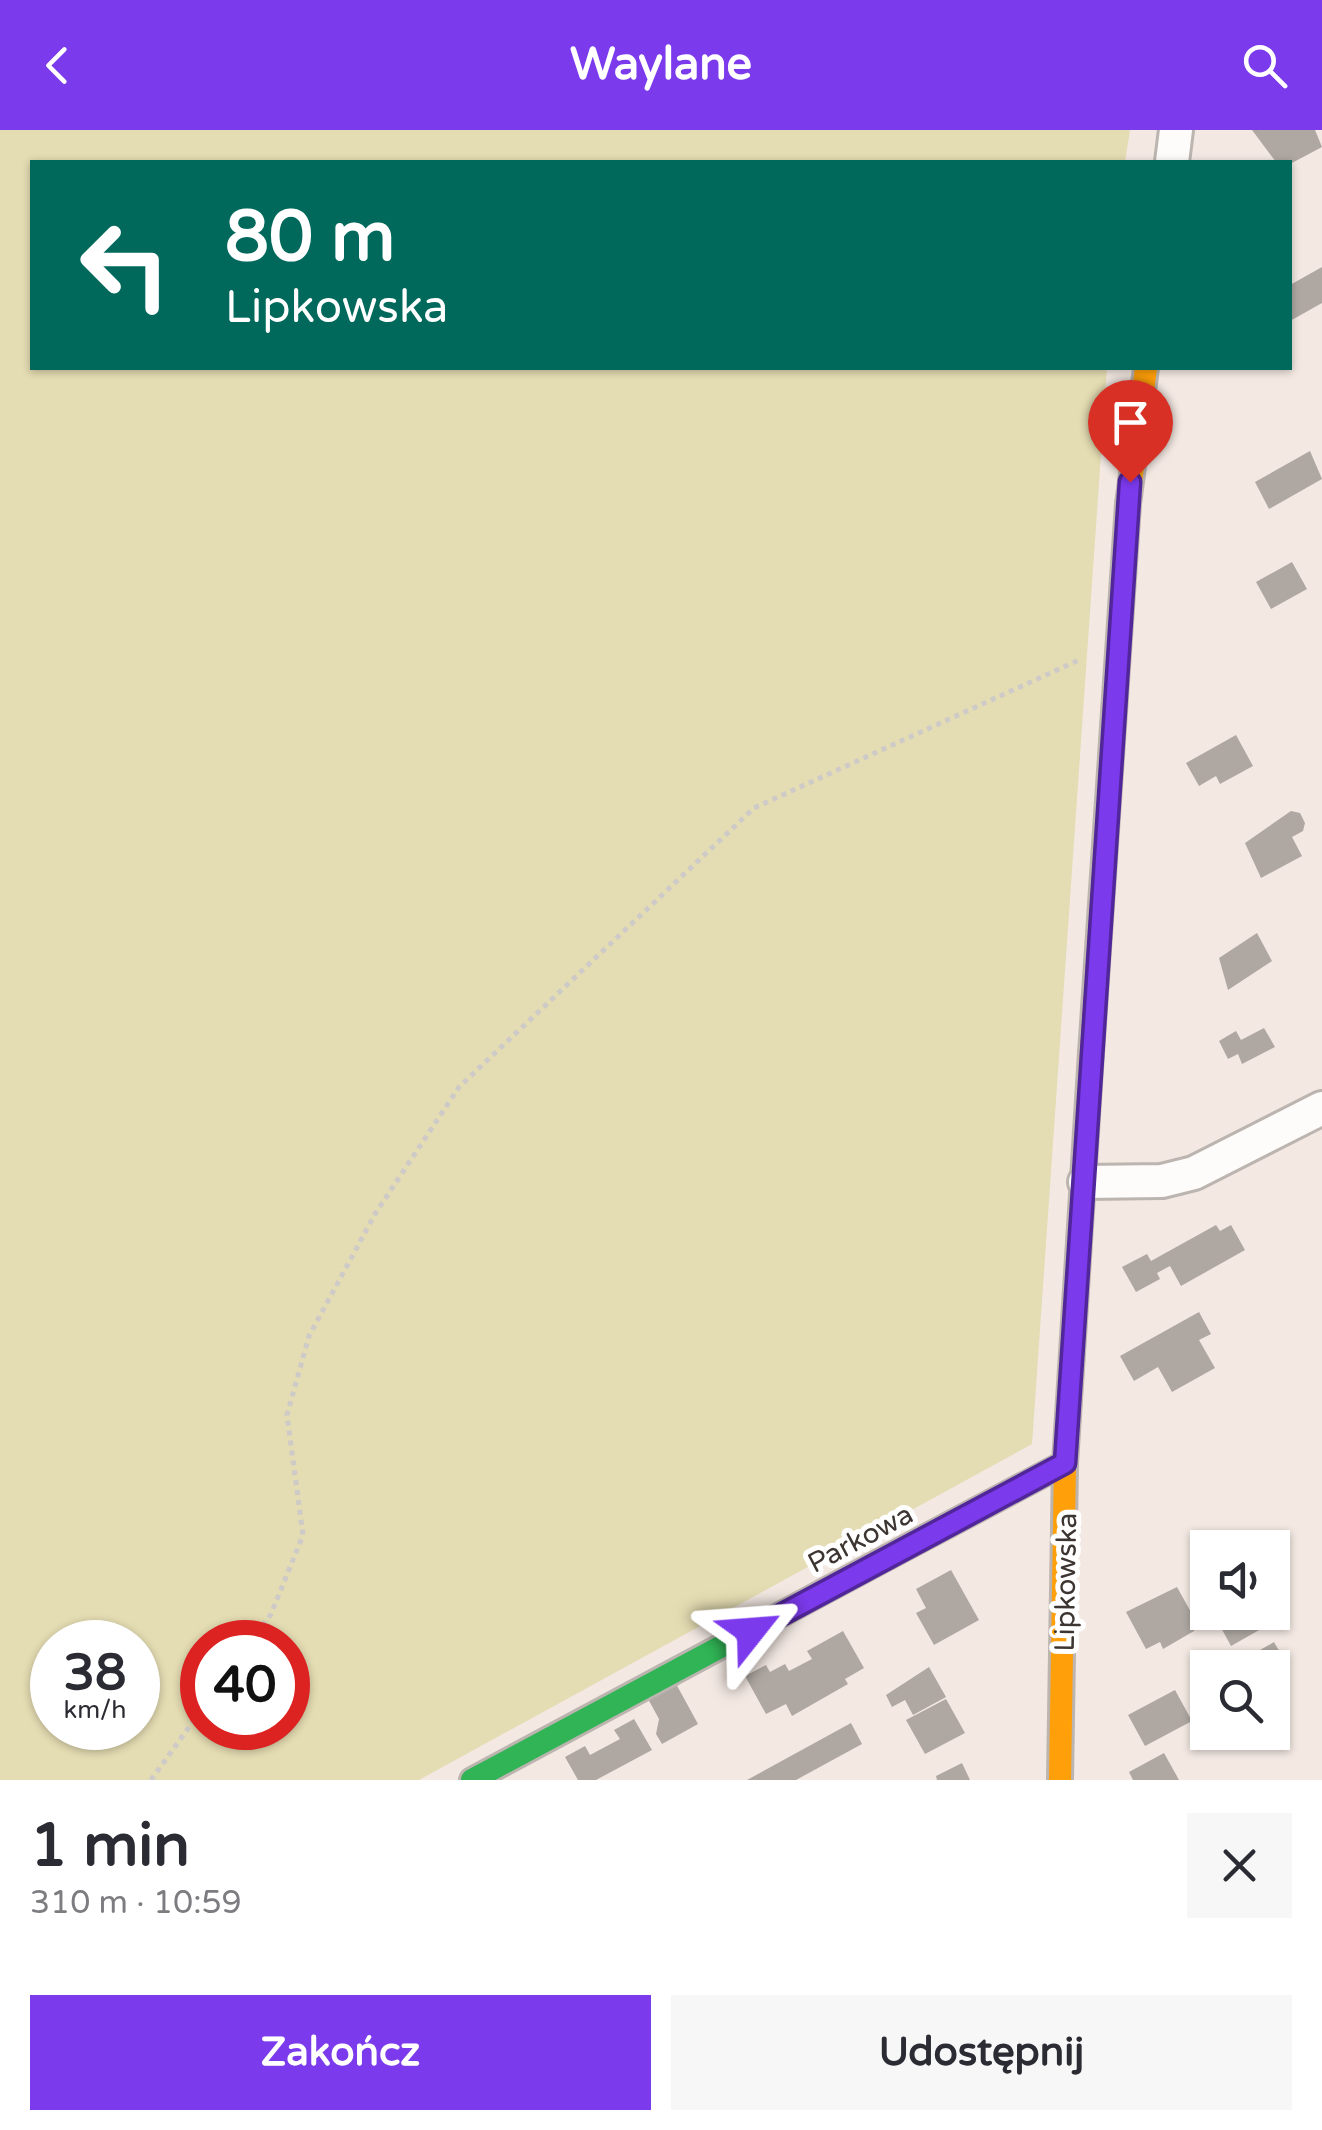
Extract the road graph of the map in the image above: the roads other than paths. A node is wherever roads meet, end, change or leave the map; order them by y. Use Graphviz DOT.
graph roads {
  1 [pos="1176,130"];
  2 [pos="1172,160"];
  3 [pos="1146,370"];
  4 [pos="1322,1108"];
  5 [pos="1085,1182"];
  6 [pos="1065,1463"];
  7 [pos="472,1780"];
  8 [pos="1060,1780"];
  1 -- 2 [label="street"];
  3 -- 5 [label="street, Lipkowska"];
  4 -- 5 [label="street"];
  5 -- 6 [label="street, Lipkowska"];
  6 -- 7 [label="street, Parkowa"];
  6 -- 8 [label="street, Lipkowska"];
}
